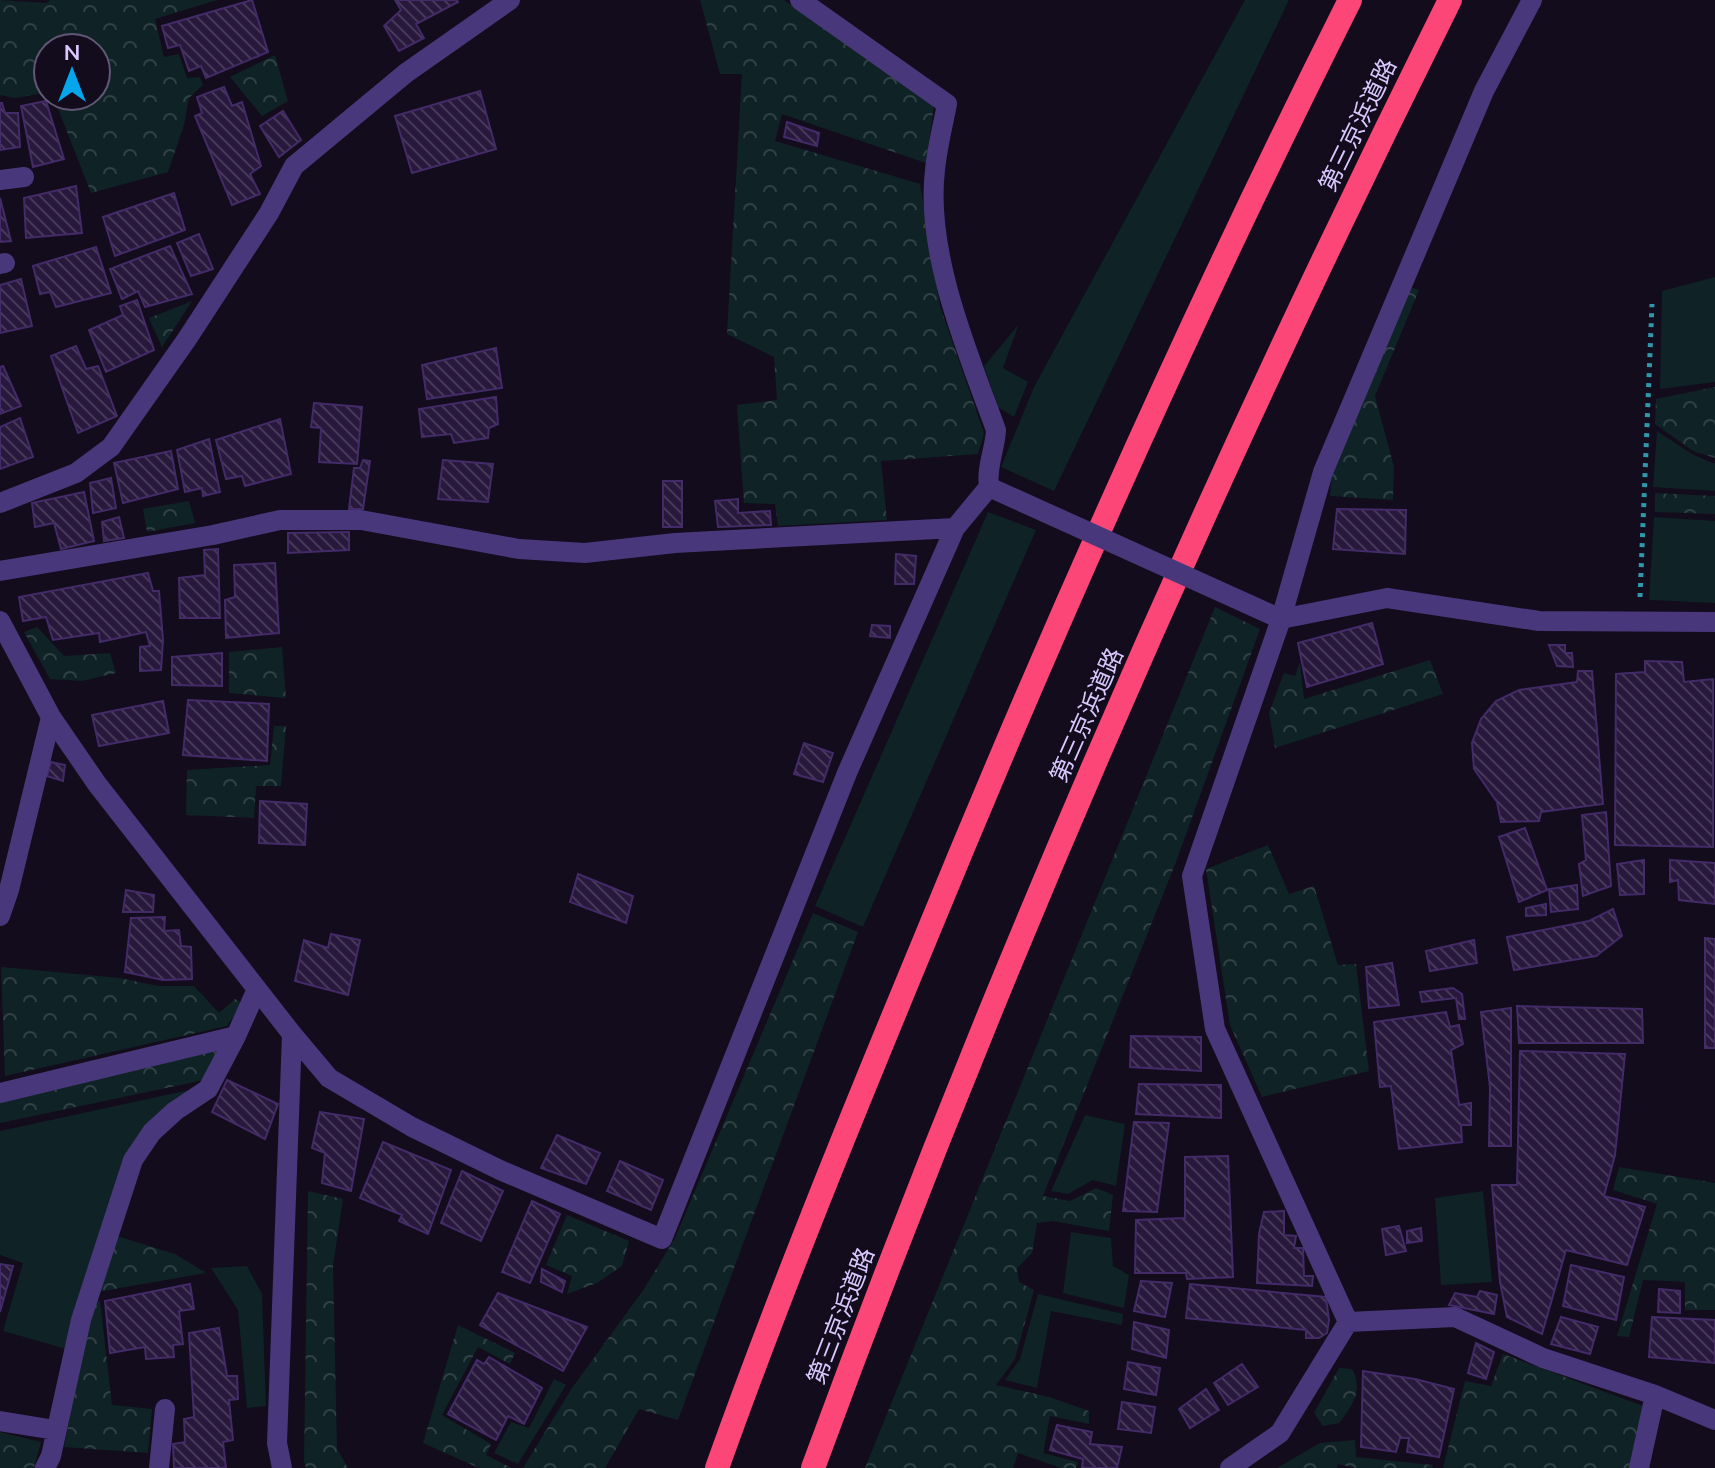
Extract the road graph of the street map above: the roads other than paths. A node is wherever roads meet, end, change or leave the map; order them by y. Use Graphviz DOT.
graph roads {
  1 [pos="510,0"];
  2 [pos="800,0"];
  3 [pos="1350,0"];
  4 [pos="1450,0"];
  5 [pos="1532,0"];
  6 [pos="24,177"];
  7 [pos="0,180"];
  8 [pos="989,487"];
  9 [pos="0,503"];
  10 [pos="955,528"];
  11 [pos="0,571"];
  12 [pos="1281,619"];
  13 [pos="0,621"];
  14 [pos="1715,622"];
  15 [pos="51,717"];
  16 [pos="0,916"];
  17 [pos="257,989"];
  18 [pos="292,1034"];
  19 [pos="236,1036"];
  20 [pos="0,1093"];
  21 [pos="1348,1322"];
  22 [pos="1655,1395"];
  23 [pos="165,1409"];
  24 [pos="1715,1420"];
  25 [pos="0,1421"];
  26 [pos="55,1430"];
  27 [pos="814,1466"];
  28 [pos="45,1468"];
  29 [pos="159,1468"];
  30 [pos="282,1468"];
  31 [pos="717,1468"];
  32 [pos="1230,1468"];
  33 [pos="1639,1468"];
  1 -- 9 [label="street"];
  2 -- 8 [label="street"];
  3 -- 31 [label="highway"];
  4 -- 27 [label="highway, 第三京浜道路"];
  5 -- 12 [label="street"];
  6 -- 7 [label="street"];
  8 -- 10 [label="street"];
  8 -- 12 [label="street, bridge"];
  10 -- 11 [label="street"];
  10 -- 18 [label="street"];
  12 -- 14 [label="street"];
  12 -- 21 [label="street"];
  13 -- 15 [label="street"];
  15 -- 16 [label="street"];
  15 -- 17 [label="street"];
  17 -- 18 [label="street"];
  17 -- 19 [label="street"];
  18 -- 30 [label="street"];
  19 -- 20 [label="street"];
  19 -- 26 [label="street"];
  21 -- 22 [label="street"];
  21 -- 32 [label="street"];
  22 -- 24 [label="street"];
  22 -- 33 [label="street"];
  23 -- 29 [label="street"];
  25 -- 26 [label="street"];
  26 -- 28 [label="street"];
}
